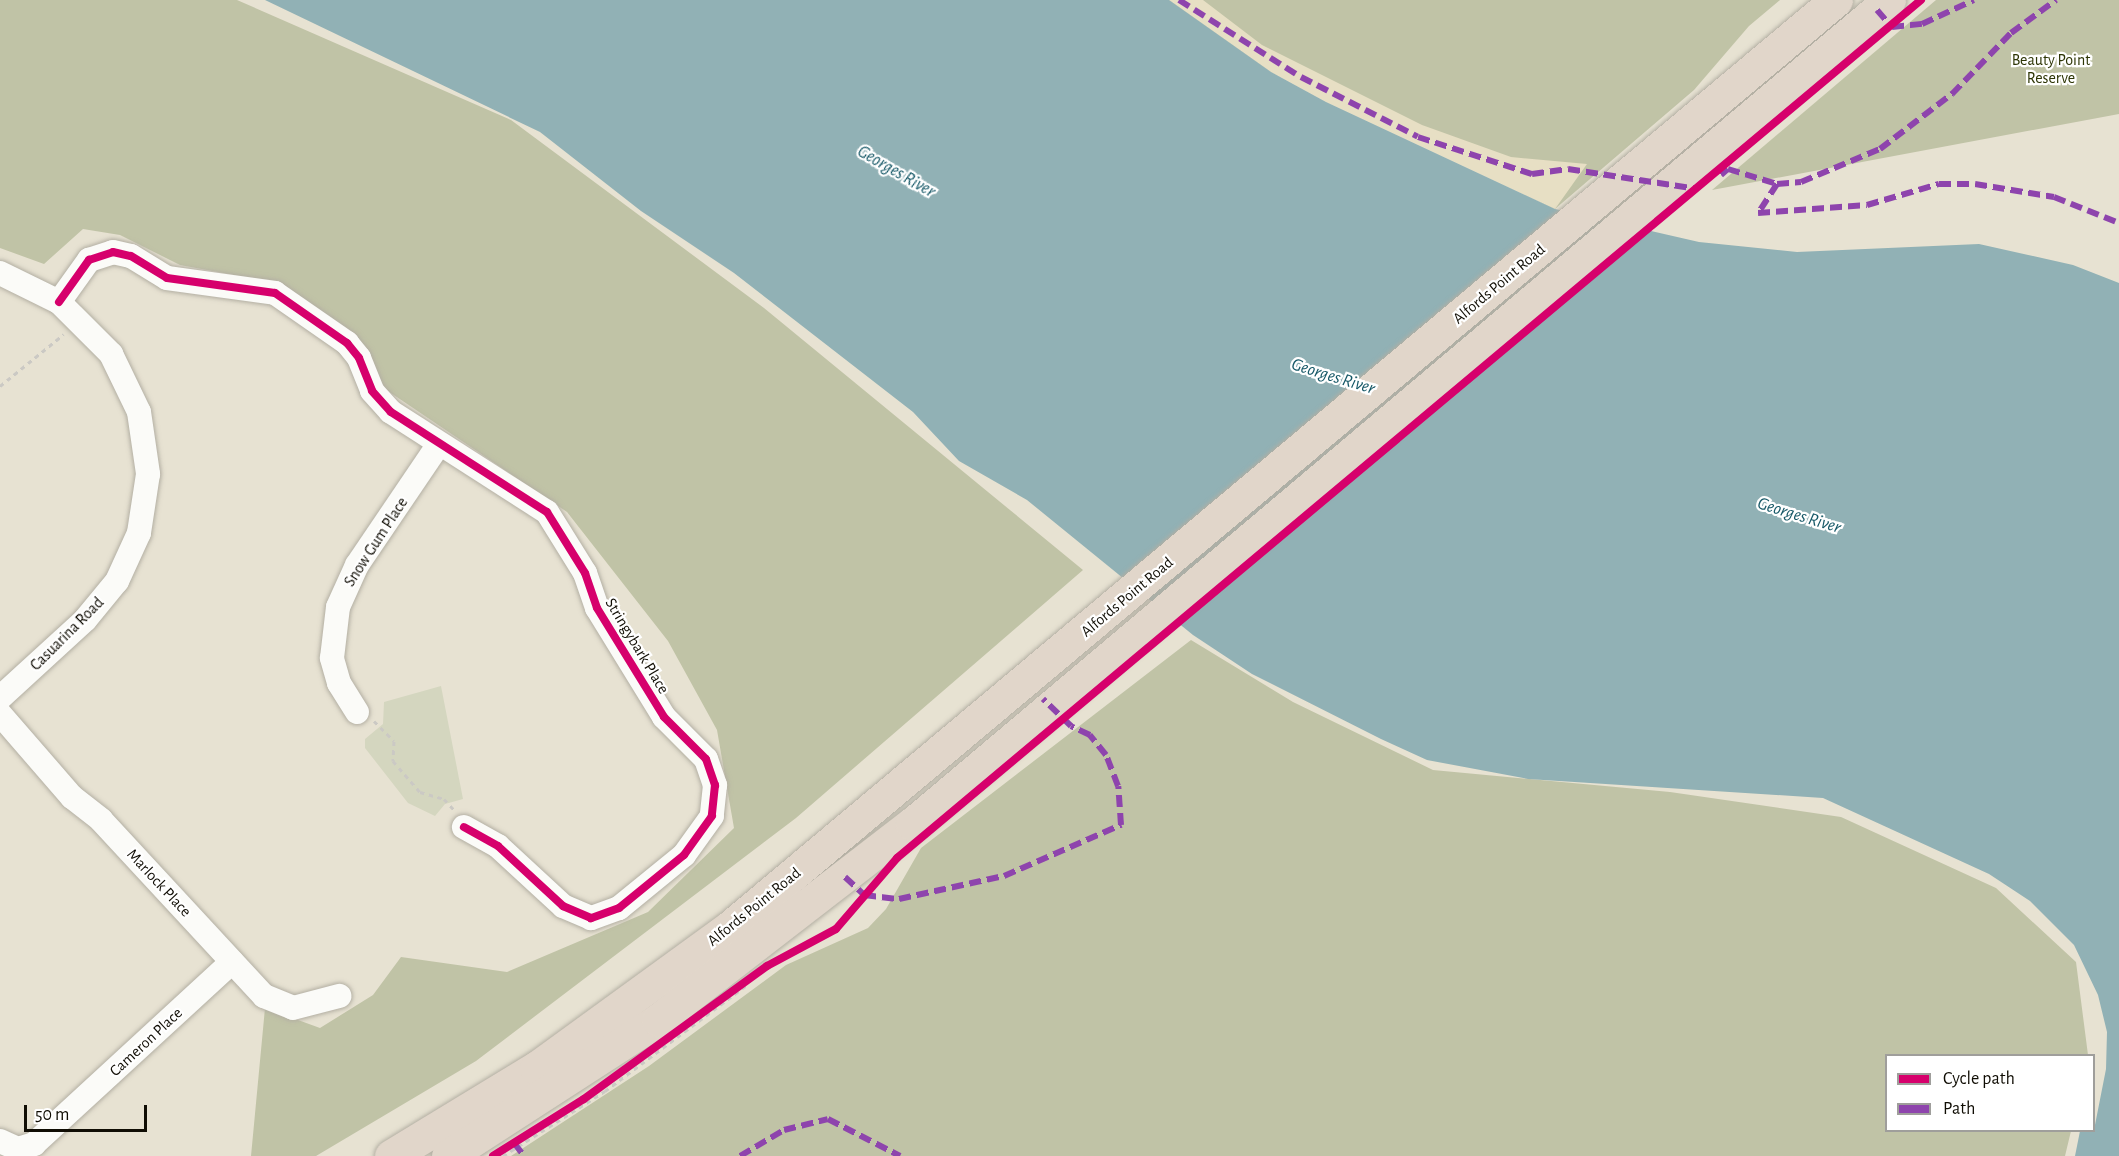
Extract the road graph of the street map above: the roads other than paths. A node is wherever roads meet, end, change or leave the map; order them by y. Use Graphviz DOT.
graph roads {
  1 [pos="1836,0"];
  2 [pos="1889,0"];
  3 [pos="0,273"];
  4 [pos="59,302"];
  5 [pos="439,444"];
  6 [pos="0,698"];
  7 [pos="357,712"];
  8 [pos="0,714"];
  9 [pos="464,827"];
  10 [pos="823,851"];
  11 [pos="845,877"];
  12 [pos="232,962"];
  13 [pos="339,996"];
  14 [pos="0,1141"];
  15 [pos="391,1156"];
  16 [pos="448,1156"];
  1 -- 10 [label="highway, Alfords Point Road"];
  2 -- 11 [label="highway, Alfords Point Road"];
  3 -- 4 [label="street, Casuarina Road"];
  4 -- 5 [label="street, Stringybark Place"];
  4 -- 6 [label="street, Casuarina Road"];
  5 -- 7 [label="street, Snow Gum Place"];
  5 -- 9 [label="street, Stringybark Place"];
  8 -- 12 [label="street, Marlock Place"];
  10 -- 11 [label="street"];
  10 -- 15 [label="highway, Alfords Point Road"];
  11 -- 16 [label="highway, Alfords Point Road"];
  12 -- 13 [label="street, Marlock Place"];
  12 -- 14 [label="street, Cameron Place"];
}
